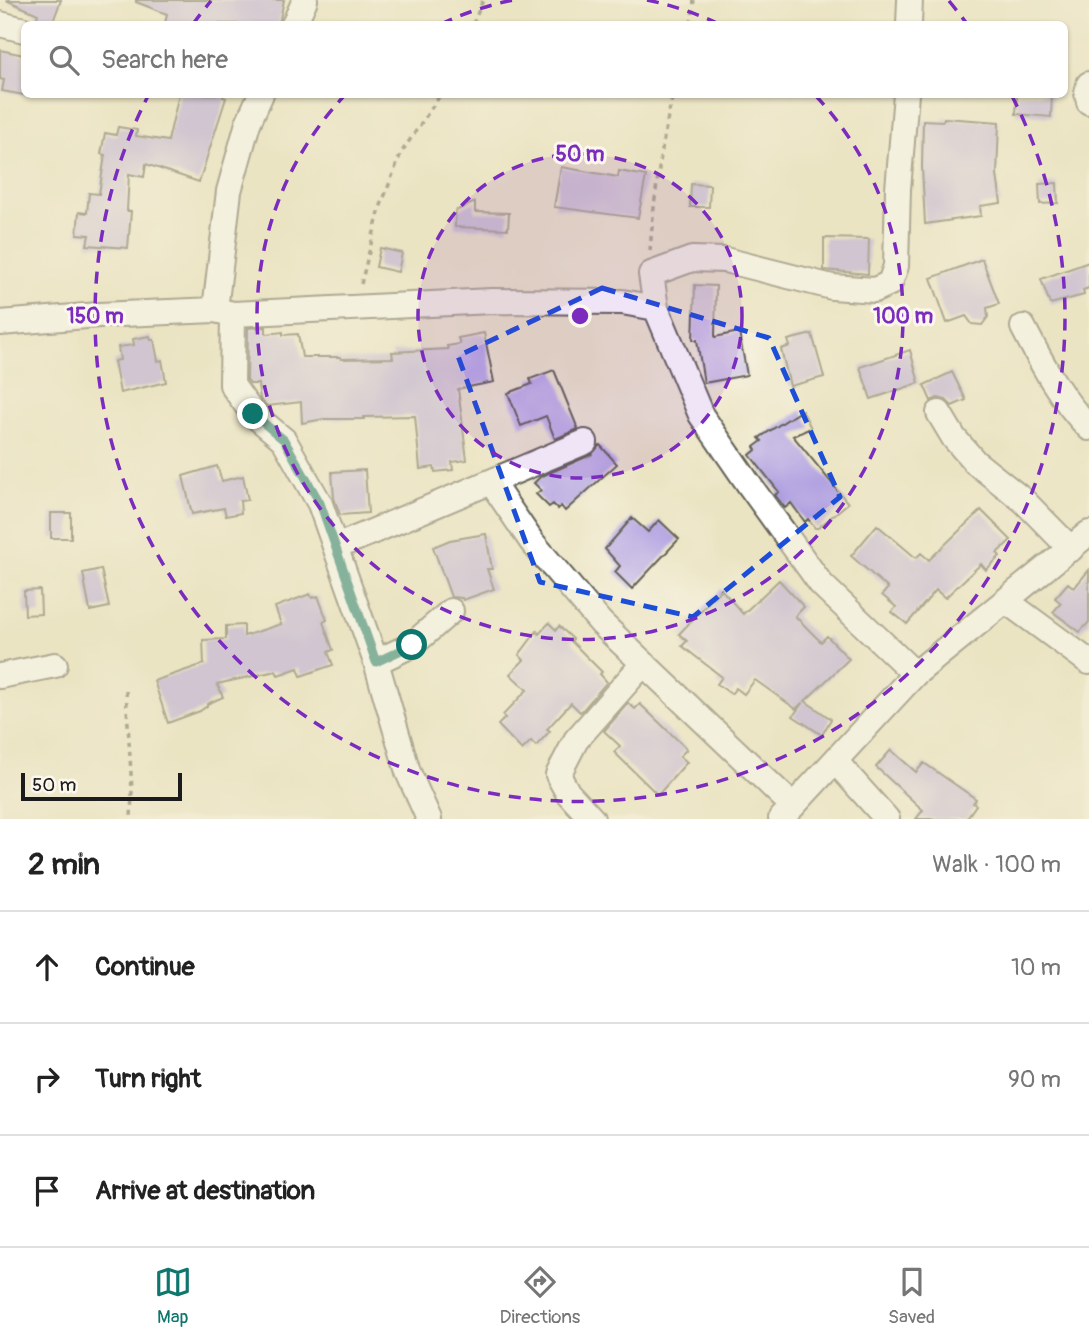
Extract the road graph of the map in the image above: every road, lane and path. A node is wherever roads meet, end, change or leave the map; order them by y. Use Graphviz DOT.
graph roads {
  1 [pos="305,0"];
  2 [pos="483,0"];
  3 [pos="694,0"];
  4 [pos="910,0"];
  5 [pos="295,21"];
  6 [pos="474,21"];
  7 [pos="691,21"];
  8 [pos="909,21"];
  9 [pos="0,24"];
  10 [pos="21,29"];
  11 [pos="1089,84"];
  12 [pos="259,98"];
  13 [pos="438,98"];
  14 [pos="673,98"];
  15 [pos="906,98"];
  16 [pos="1089,102"];
  17 [pos="651,274"];
  18 [pos="356,307"];
  19 [pos="656,308"];
  20 [pos="224,312"];
  21 [pos="0,323"];
  22 [pos="1023,327"];
  23 [pos="939,413"];
  24 [pos="1089,428"];
  25 [pos="585,442"];
  26 [pos="491,482"];
  27 [pos="1080,541"];
  28 [pos="336,547"];
  29 [pos="1006,601"];
  30 [pos="451,611"];
  31 [pos="376,662"];
  32 [pos="1089,662"];
  33 [pos="643,664"];
  34 [pos="55,665"];
  35 [pos="915,674"];
  36 [pos="0,676"];
  37 [pos="126,691"];
  38 [pos="835,761"];
  39 [pos="787,813"];
  40 [pos="131,819"];
  41 [pos="429,819"];
  42 [pos="592,819"];
  43 [pos="887,819"];
  1 -- 5 [label="street"];
  2 -- 6 [label="path"];
  3 -- 7 [label="path"];
  4 -- 8 [label="street"];
  9 -- 10 [label="street"];
  11 -- 16 [label="street"];
  12 -- 20 [label="street"];
  13 -- 18 [label="path"];
  14 -- 17 [label="path"];
  15 -- 17 [label="street"];
  17 -- 19 [label="street"];
  18 -- 19 [label="street"];
  18 -- 20 [label="street"];
  19 -- 35 [label="street"];
  20 -- 21 [label="street"];
  20 -- 28 [label="street"];
  22 -- 24 [label="street"];
  23 -- 27 [label="street"];
  25 -- 26 [label="street"];
  26 -- 28 [label="street"];
  26 -- 33 [label="street"];
  27 -- 29 [label="street"];
  28 -- 31 [label="street"];
  29 -- 32 [label="street"];
  29 -- 35 [label="street"];
  30 -- 31 [label="street"];
  31 -- 41 [label="street"];
  33 -- 39 [label="street"];
  33 -- 42 [label="street"];
  34 -- 36 [label="street"];
  35 -- 38 [label="street"];
  37 -- 40 [label="path"];
  38 -- 39 [label="street"];
  38 -- 43 [label="street"];
}
